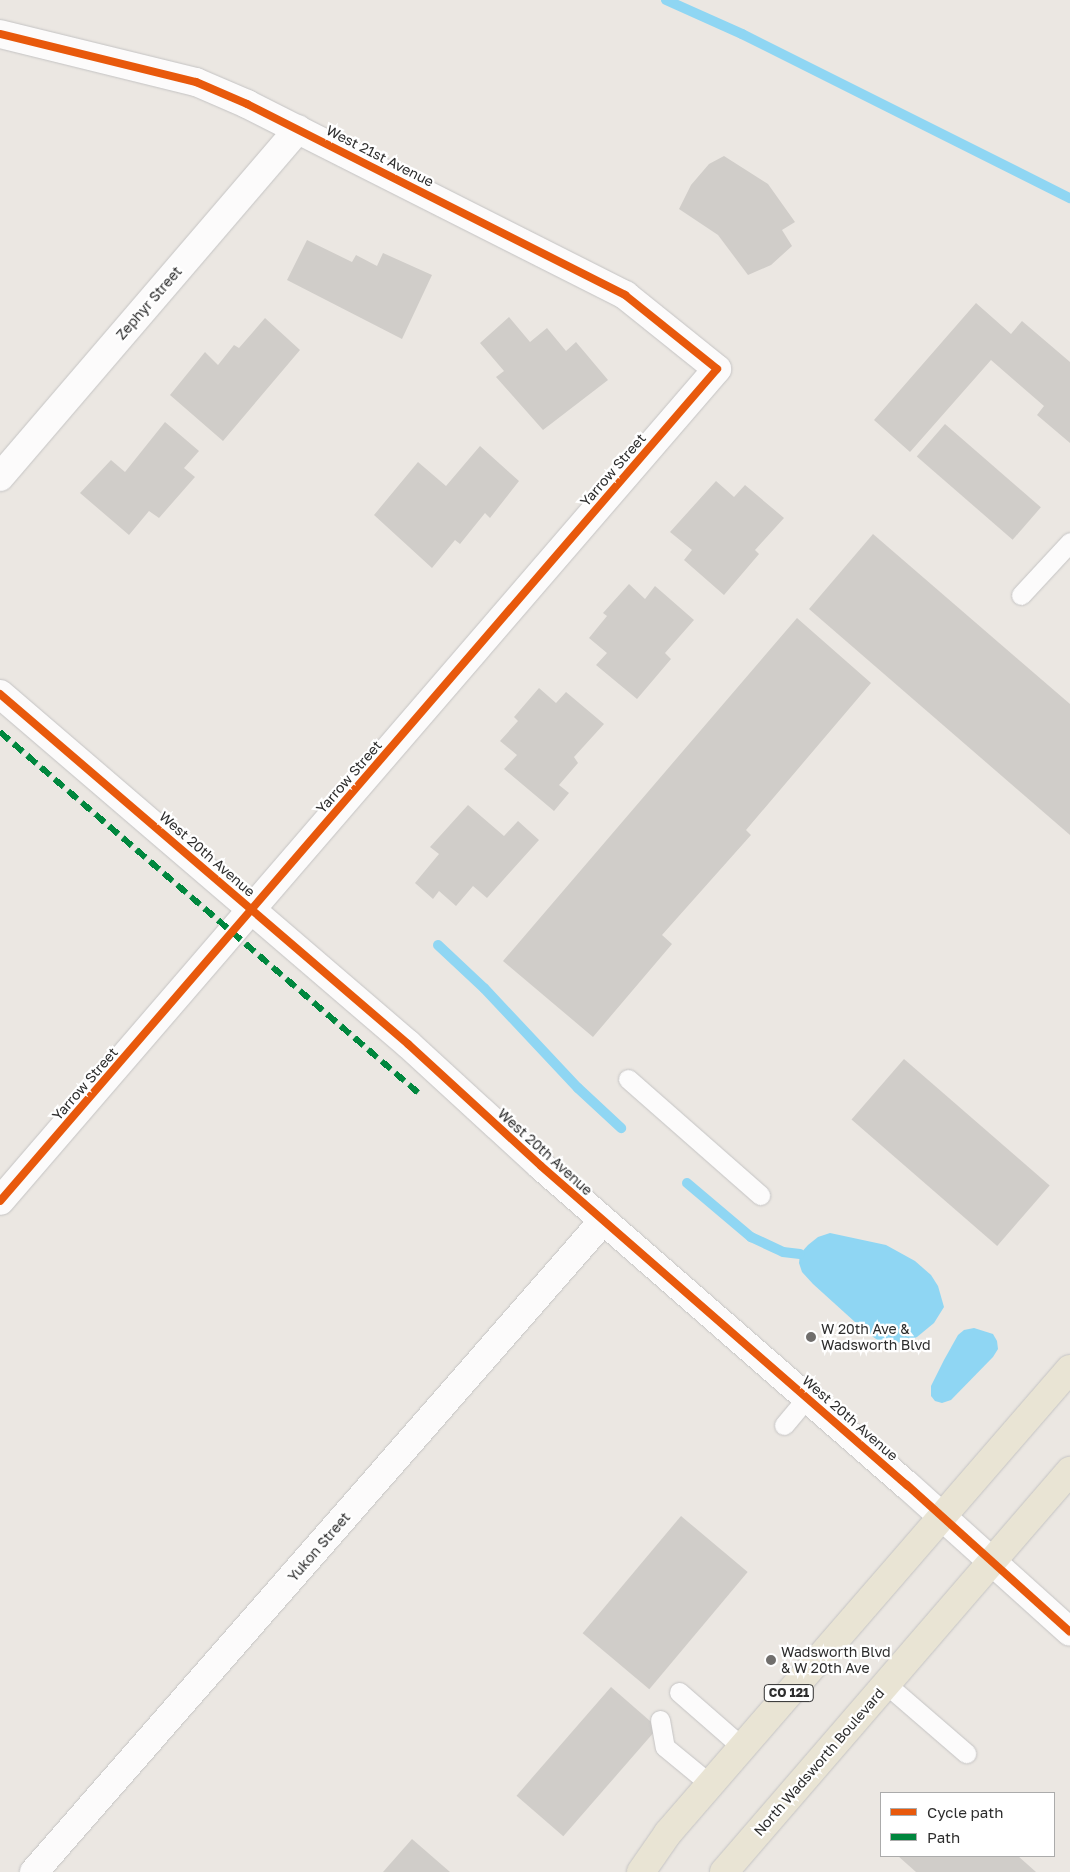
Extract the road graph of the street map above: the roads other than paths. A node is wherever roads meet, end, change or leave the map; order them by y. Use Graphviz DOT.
graph roads {
  1 [pos="0,34"];
  2 [pos="298,129"];
  3 [pos="717,368"];
  4 [pos="0,478"];
  5 [pos="1070,542"];
  6 [pos="1021,595"];
  7 [pos="0,694"];
  8 [pos="253,910"];
  9 [pos="628,1079"];
  10 [pos="760,1195"];
  11 [pos="0,1202"];
  12 [pos="603,1221"];
  13 [pos="1070,1369"];
  14 [pos="807,1398"];
  15 [pos="784,1425"];
  16 [pos="1070,1471"];
  17 [pos="941,1517"];
  18 [pos="992,1562"];
  19 [pos="1070,1632"];
  20 [pos="886,1684"];
  21 [pos="679,1692"];
  22 [pos="660,1720"];
  23 [pos="742,1747"];
  24 [pos="966,1753"];
  25 [pos="710,1784"];
  26 [pos="34,1872"];
  27 [pos="641,1872"];
  28 [pos="724,1872"];
  1 -- 2 [label="street, West 21st Avenue"];
  2 -- 3 [label="street, West 21st Avenue"];
  2 -- 4 [label="street, Zephyr Street"];
  3 -- 8 [label="street, Yarrow Street"];
  5 -- 6 [label="lane"];
  7 -- 8 [label="street, West 20th Avenue"];
  8 -- 11 [label="street, Yarrow Street"];
  8 -- 12 [label="street, West 20th Avenue"];
  9 -- 10 [label="lane"];
  12 -- 14 [label="street, West 20th Avenue"];
  12 -- 26 [label="street, Yukon Street"];
  13 -- 17 [label="main road, CO 121"];
  14 -- 15 [label="lane"];
  14 -- 17 [label="street, West 20th Avenue"];
  16 -- 18 [label="main road, North Wadsworth Boulevard"];
  17 -- 18 [label="street, West 20th Avenue"];
  17 -- 23 [label="main road, CO 121"];
  18 -- 19 [label="street, West 20th Avenue"];
  18 -- 20 [label="main road, North Wadsworth Boulevard"];
  20 -- 24 [label="lane"];
  20 -- 28 [label="main road, North Wadsworth Boulevard"];
  21 -- 23 [label="lane"];
  22 -- 25 [label="lane"];
  23 -- 25 [label="main road, CO 121"];
  25 -- 27 [label="main road, CO 121"];
}
